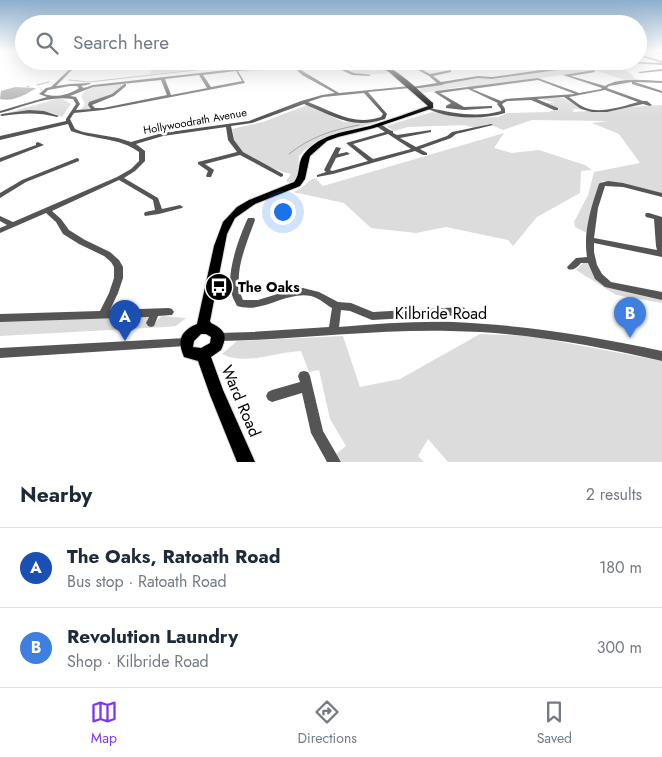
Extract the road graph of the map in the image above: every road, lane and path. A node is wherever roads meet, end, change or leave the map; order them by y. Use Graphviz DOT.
graph roads {
  1 [pos="67,73"];
  2 [pos="189,73"];
  3 [pos="201,73"];
  4 [pos="243,73"];
  5 [pos="300,73"];
  6 [pos="350,73"];
  7 [pos="392,73"];
  8 [pos="427,73"];
  9 [pos="446,73"];
  10 [pos="533,73"];
  11 [pos="582,73"];
  12 [pos="641,73"];
  13 [pos="369,75"];
  14 [pos="430,75"];
  15 [pos="200,76"];
  16 [pos="165,80"];
  17 [pos="60,81"];
  18 [pos="627,81"];
  19 [pos="658,83"];
  20 [pos="442,84"];
  21 [pos="65,85"];
  22 [pos="73,85"];
  23 [pos="52,87"];
  24 [pos="122,87"];
  25 [pos="411,88"];
  26 [pos="604,88"];
  27 [pos="210,89"];
  28 [pos="470,89"];
  29 [pos="569,90"];
  30 [pos="79,91"];
  31 [pos="365,91"];
  32 [pos="662,92"];
  33 [pos="337,93"];
  34 [pos="41,94"];
  35 [pos="547,94"];
  36 [pos="579,94"];
  37 [pos="62,96"];
  38 [pos="170,96"];
  39 [pos="565,96"];
  40 [pos="55,97"];
  41 [pos="529,97"];
  42 [pos="74,98"];
  43 [pos="303,102"];
  44 [pos="500,102"];
  45 [pos="490,107"];
  46 [pos="430,109"];
  47 [pos="542,109"];
  48 [pos="94,110"];
  49 [pos="0,112"];
  50 [pos="72,112"];
  51 [pos="56,116"];
  52 [pos="68,122"];
  53 [pos="378,125"];
  54 [pos="491,125"];
  55 [pos="228,126"];
  56 [pos="429,131"];
  57 [pos="391,132"];
  58 [pos="396,137"];
  59 [pos="0,138"];
  60 [pos="38,144"];
  61 [pos="132,144"];
  62 [pos="338,148"];
  63 [pos="415,149"];
  64 [pos="241,153"];
  65 [pos="347,154"];
  66 [pos="426,154"];
  67 [pos="333,157"];
  68 [pos="2,158"];
  69 [pos="77,160"];
  70 [pos="372,161"];
  71 [pos="330,173"];
  72 [pos="281,175"];
  73 [pos="209,176"];
  74 [pos="319,176"];
  75 [pos="119,178"];
  76 [pos="662,195"];
  77 [pos="0,196"];
  78 [pos="180,208"];
  79 [pos="46,210"];
  80 [pos="159,212"];
  81 [pos="148,214"];
  82 [pos="648,215"];
  83 [pos="0,218"];
  84 [pos="660,218"];
  85 [pos="12,224"];
  86 [pos="252,225"];
  87 [pos="0,231"];
  88 [pos="590,240"];
  89 [pos="662,253"];
  90 [pos="591,260"];
  91 [pos="571,267"];
  92 [pos="662,296"];
  93 [pos="338,306"];
  94 [pos="155,312"];
  95 [pos="169,312"];
  96 [pos="455,314"];
  97 [pos="103,315"];
  98 [pos="0,318"];
  99 [pos="151,323"];
  100 [pos="204,328"];
  101 [pos="332,331"];
  102 [pos="219,337"];
  103 [pos="186,342"];
  104 [pos="0,353"];
  105 [pos="203,355"];
  106 [pos="662,356"];
  107 [pos="272,396"];
  108 [pos="246,462"];
  109 [pos="334,462"];
  1 -- 17 [label="street"];
  2 -- 22 [label="street"];
  3 -- 30 [label="street"];
  4 -- 27 [label="street"];
  5 -- 33 [label="street"];
  6 -- 13 [label="street"];
  7 -- 25 [label="main road"];
  8 -- 14 [label="street"];
  9 -- 14 [label="street"];
  10 -- 20 [label="street, Hollywoodrath Avenue"];
  11 -- 26 [label="street"];
  12 -- 19 [label="street"];
  14 -- 20 [label="street"];
  15 -- 27 [label="street"];
  16 -- 38 [label="street"];
  17 -- 21 [label="street"];
  17 -- 23 [label="street"];
  18 -- 19 [label="street"];
  18 -- 26 [label="street"];
  18 -- 32 [label="street"];
  20 -- 25 [label="street, Hollywoodrath Avenue"];
  21 -- 22 [label="street"];
  21 -- 23 [label="street"];
  22 -- 30 [label="street"];
  23 -- 34 [label="street"];
  24 -- 48 [label="street"];
  25 -- 31 [label="street, Hollywoodrath Avenue"];
  25 -- 46 [label="main road"];
  26 -- 36 [label="street"];
  26 -- 39 [label="street"];
  27 -- 38 [label="street"];
  28 -- 29 [label="street"];
  28 -- 44 [label="street"];
  28 -- 45 [label="street"];
  29 -- 35 [label="street"];
  29 -- 36 [label="street"];
  30 -- 37 [label="street"];
  30 -- 42 [label="street"];
  31 -- 33 [label="street, Hollywoodrath Avenue"];
  31 -- 43 [label="street"];
  33 -- 43 [label="street, Hollywoodrath Avenue"];
  34 -- 40 [label="street"];
  34 -- 49 [label="street"];
  36 -- 39 [label="street"];
  37 -- 40 [label="street"];
  37 -- 42 [label="street"];
  38 -- 48 [label="street"];
  39 -- 41 [label="street"];
  40 -- 49 [label="street"];
  41 -- 44 [label="street"];
  41 -- 47 [label="street"];
  42 -- 50 [label="street"];
  43 -- 55 [label="street, Hollywoodrath Avenue"];
  44 -- 46 [label="street"];
  46 -- 53 [label="main road"];
  48 -- 50 [label="street"];
  49 -- 51 [label="street"];
  50 -- 52 [label="street"];
  52 -- 59 [label="street"];
  52 -- 61 [label="street"];
  53 -- 57 [label="street"];
  53 -- 100 [label="main road"];
  54 -- 63 [label="street"];
  55 -- 61 [label="street, Hollywoodrath Avenue"];
  55 -- 64 [label="street"];
  56 -- 58 [label="street"];
  57 -- 58 [label="street"];
  57 -- 70 [label="street"];
  58 -- 63 [label="street"];
  60 -- 68 [label="street"];
  61 -- 75 [label="street, Hollywoodrath Avenue"];
  62 -- 67 [label="street"];
  63 -- 66 [label="street"];
  63 -- 70 [label="street"];
  64 -- 72 [label="street"];
  64 -- 73 [label="street"];
  65 -- 67 [label="street"];
  67 -- 71 [label="street"];
  69 -- 77 [label="street"];
  70 -- 71 [label="street"];
  71 -- 74 [label="street"];
  75 -- 79 [label="street, Hollywoodrath Avenue"];
  75 -- 80 [label="street"];
  76 -- 88 [label="street"];
  78 -- 80 [label="street"];
  79 -- 85 [label="street, Hollywoodrath Avenue"];
  79 -- 97 [label="street"];
  80 -- 81 [label="street"];
  82 -- 84 [label="street"];
  83 -- 85 [label="street"];
  84 -- 89 [label="street"];
  85 -- 87 [label="street, Hollywoodrath Avenue"];
  86 -- 93 [label="street"];
  88 -- 89 [label="street"];
  88 -- 90 [label="street"];
  90 -- 91 [label="street"];
  90 -- 92 [label="street"];
  93 -- 96 [label="street"];
  93 -- 101 [label="street"];
  94 -- 95 [label="street"];
  94 -- 97 [label="street"];
  94 -- 99 [label="street"];
  97 -- 98 [label="street"];
  100 -- 102 [label="main road"];
  100 -- 103 [label="main road"];
  101 -- 102 [label="street, Kilbride Road"];
  101 -- 106 [label="street, Kilbride Road"];
  102 -- 105 [label="main road"];
  103 -- 104 [label="street"];
  103 -- 105 [label="main road"];
  105 -- 108 [label="main road, Ward Road"];
  107 -- 109 [label="street"];
}
